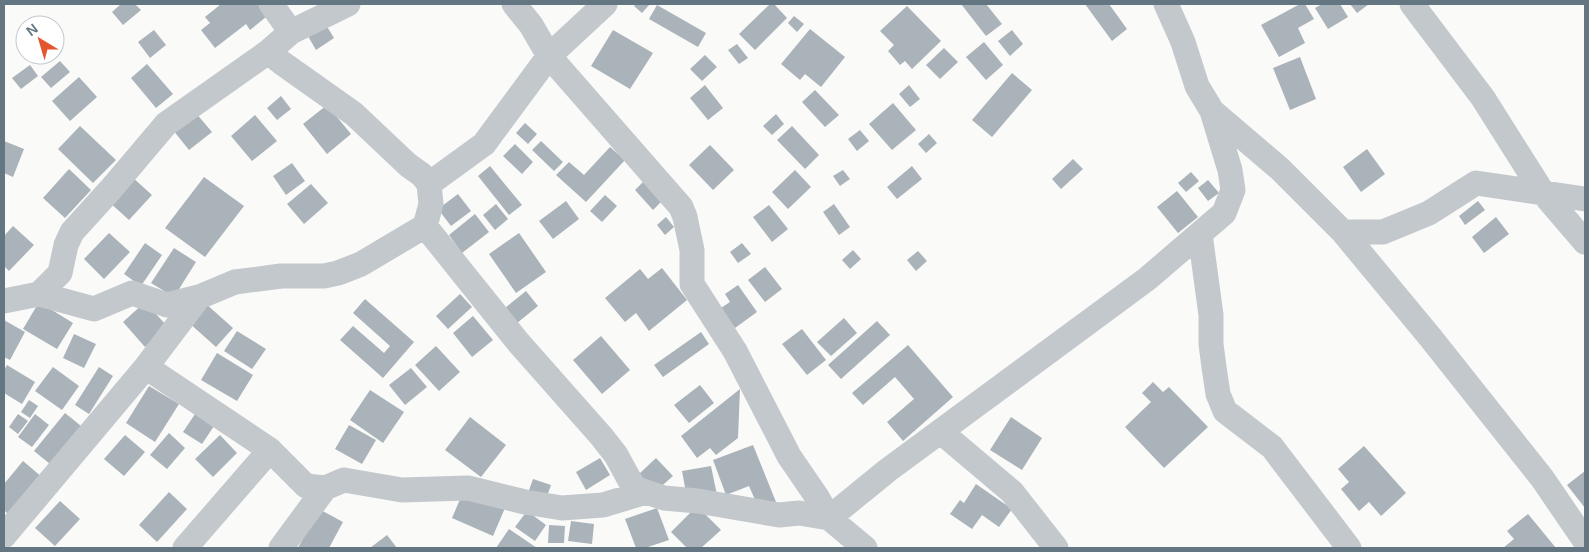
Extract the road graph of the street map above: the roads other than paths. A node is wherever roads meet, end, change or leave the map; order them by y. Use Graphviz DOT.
graph roads {
  1 [pos="271,4"];
  2 [pos="348,4"];
  3 [pos="514,4"];
  4 [pos="605,4"];
  5 [pos="1166,4"];
  6 [pos="1412,4"];
  7 [pos="291,32"];
  8 [pos="268,52"];
  9 [pos="549,56"];
  10 [pos="1212,111"];
  11 [pos="429,184"];
  12 [pos="1543,193"];
  13 [pos="1585,199"];
  14 [pos="425,226"];
  15 [pos="1343,232"];
  16 [pos="1200,234"];
  17 [pos="1585,242"];
  18 [pos="39,294"];
  19 [pos="199,297"];
  20 [pos="4,301"];
  21 [pos="146,366"];
  22 [pos="941,432"];
  23 [pos="270,450"];
  24 [pos="325,488"];
  25 [pos="646,492"];
  26 [pos="829,518"];
  27 [pos="4,536"];
  28 [pos="1585,541"];
  29 [pos="185,548"];
  30 [pos="281,548"];
  31 [pos="865,548"];
  32 [pos="1056,548"];
  33 [pos="1349,548"];
  1 -- 7 [label="street"];
  2 -- 7 [label="street"];
  3 -- 9 [label="street"];
  4 -- 9 [label="street"];
  5 -- 10 [label="street"];
  6 -- 12 [label="street"];
  7 -- 8 [label="street"];
  8 -- 11 [label="street"];
  8 -- 18 [label="street"];
  9 -- 11 [label="street"];
  9 -- 26 [label="street"];
  10 -- 15 [label="street"];
  10 -- 16 [label="street"];
  11 -- 14 [label="street"];
  12 -- 13 [label="street"];
  12 -- 15 [label="street"];
  12 -- 17 [label="street"];
  14 -- 19 [label="street"];
  14 -- 25 [label="street"];
  15 -- 28 [label="street"];
  16 -- 22 [label="street"];
  16 -- 33 [label="street"];
  18 -- 19 [label="street"];
  18 -- 20 [label="street"];
  19 -- 21 [label="street"];
  21 -- 23 [label="street"];
  21 -- 27 [label="street"];
  22 -- 26 [label="street"];
  22 -- 32 [label="street"];
  23 -- 24 [label="street"];
  23 -- 29 [label="street"];
  24 -- 25 [label="street"];
  24 -- 30 [label="street"];
  25 -- 26 [label="street"];
  26 -- 31 [label="street"];
}
